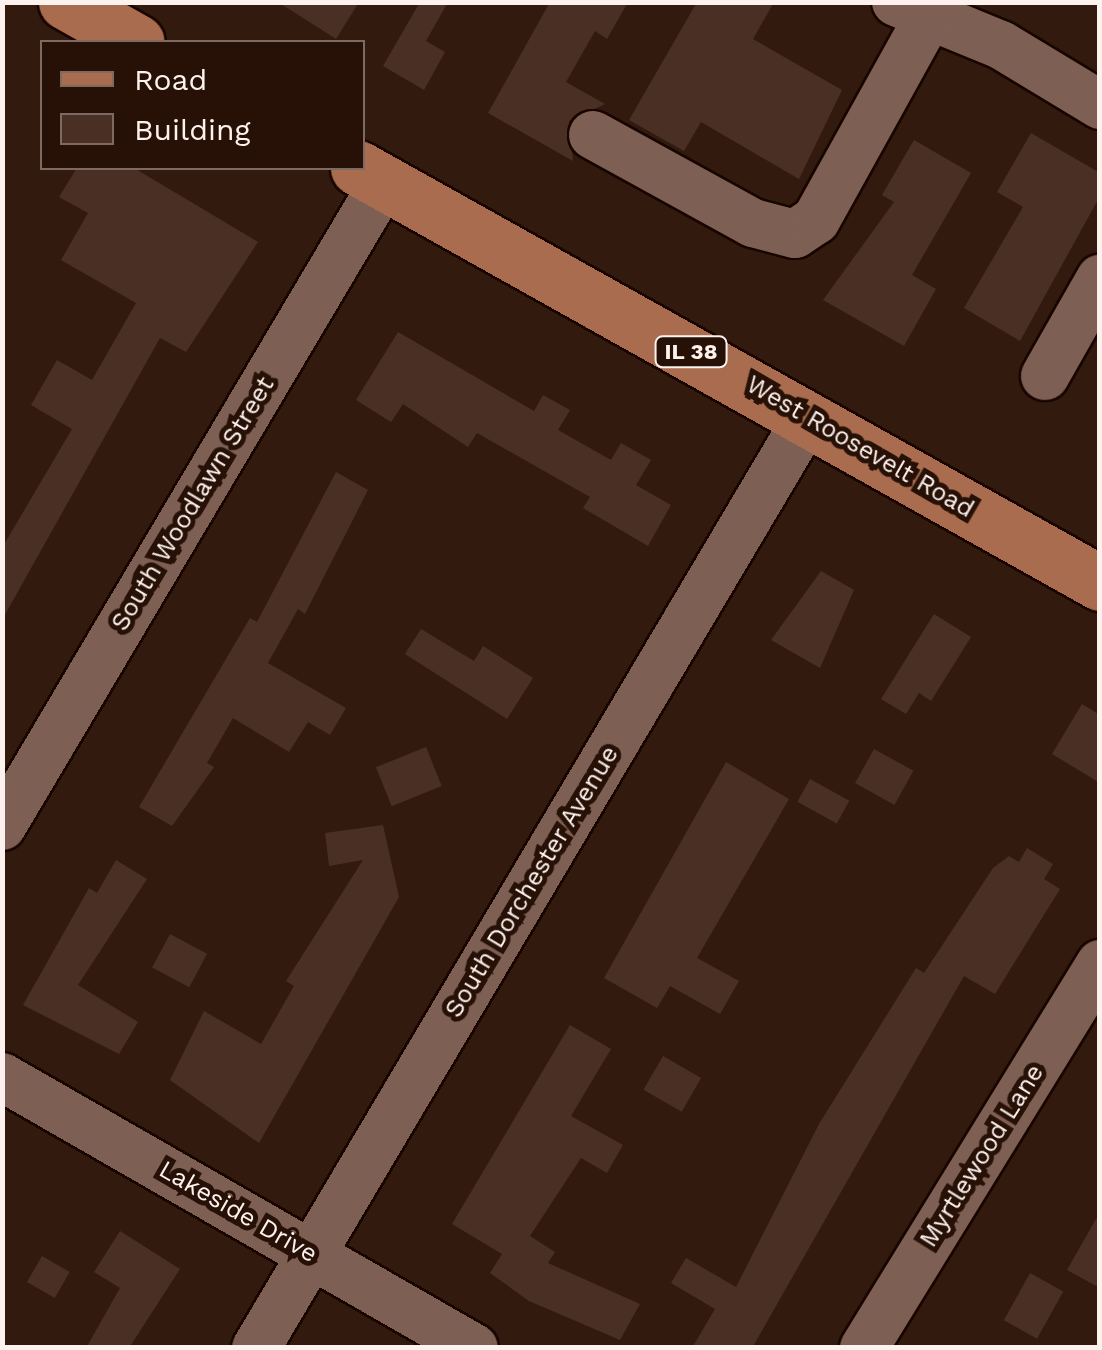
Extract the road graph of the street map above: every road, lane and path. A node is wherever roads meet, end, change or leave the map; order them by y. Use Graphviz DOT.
graph roads {
  1 [pos="66,2"];
  2 [pos="912,11"];
  3 [pos="133,40"];
  4 [pos="1100,104"];
  5 [pos="592,135"];
  6 [pos="371,175"];
  7 [pos="1100,279"];
  8 [pos="1045,376"];
  9 [pos="808,417"];
  10 [pos="1100,582"];
  11 [pos="2,826"];
  12 [pos="1100,964"];
  13 [pos="2,1077"];
  14 [pos="312,1254"];
  15 [pos="256,1348"];
  16 [pos="474,1348"];
  17 [pos="864,1348"];
  1 -- 3 [label="main road"];
  2 -- 4 [label="street"];
  2 -- 5 [label="street"];
  6 -- 9 [label="main road, West Roosevelt Road / IL 38"];
  6 -- 11 [label="street, South Woodlawn Street"];
  7 -- 8 [label="street"];
  9 -- 10 [label="main road, West Roosevelt Road / IL 38"];
  9 -- 14 [label="street, South Dorchester Avenue"];
  12 -- 17 [label="street, Myrtlewood Lane"];
  13 -- 14 [label="street, Lakeside Drive"];
  14 -- 15 [label="street, South Dorchester Avenue"];
  14 -- 16 [label="street, Lakeside Drive"];
}
